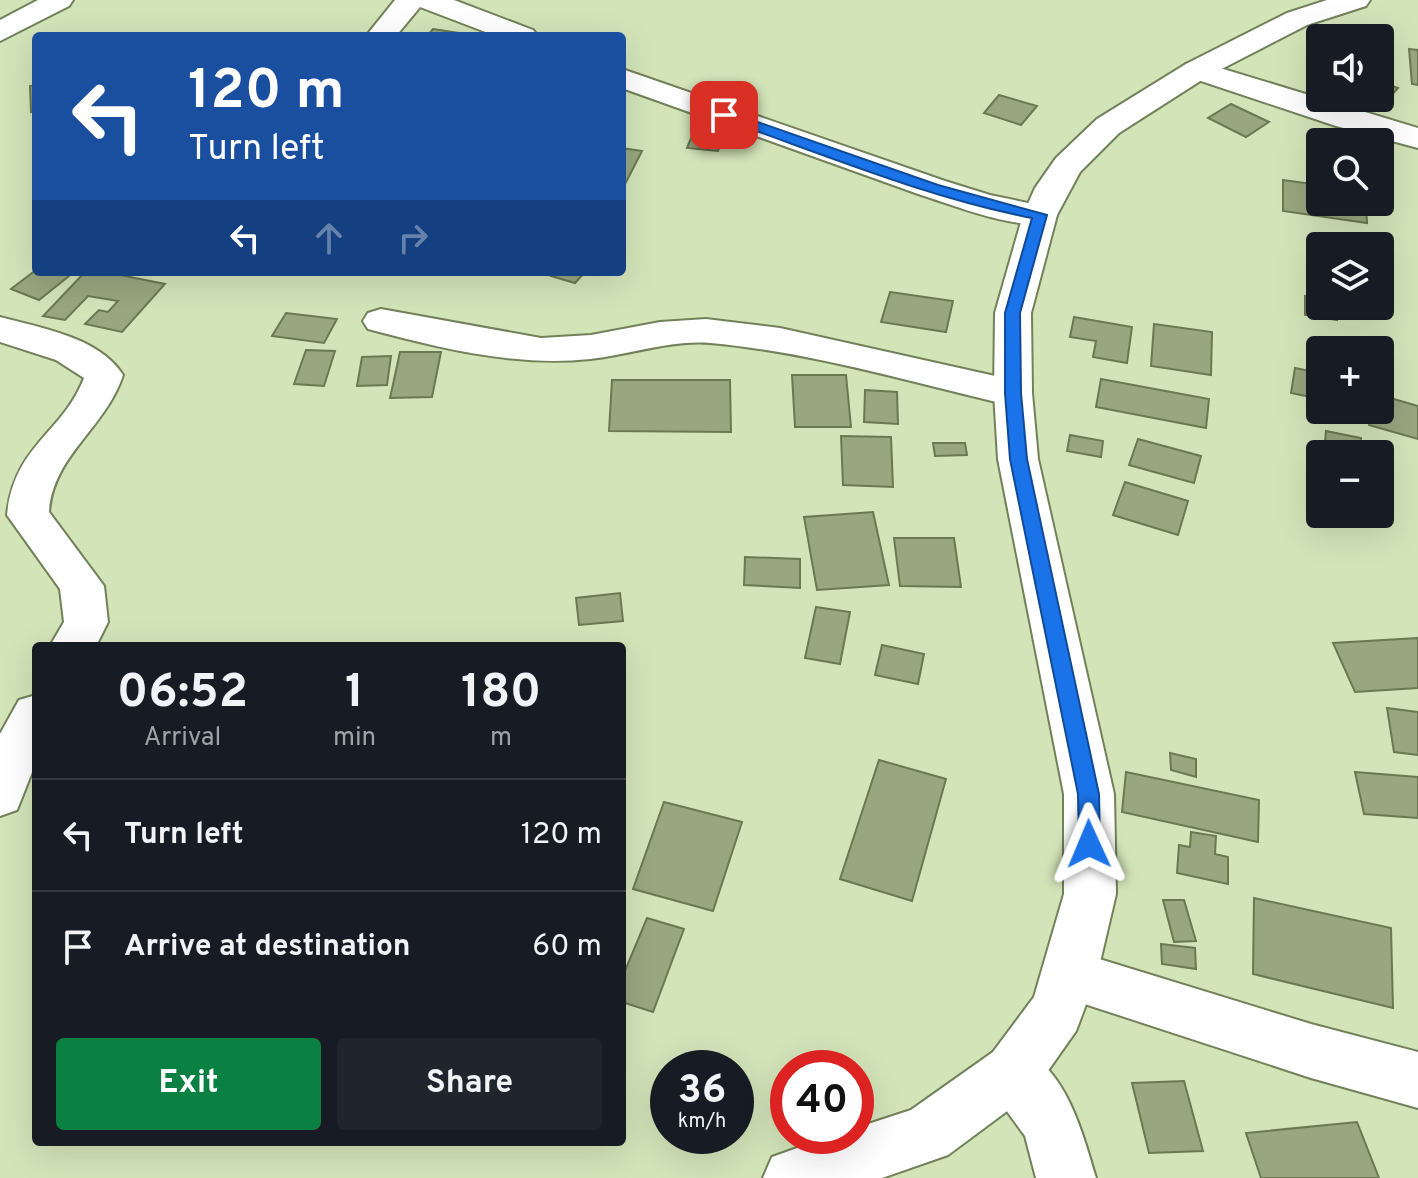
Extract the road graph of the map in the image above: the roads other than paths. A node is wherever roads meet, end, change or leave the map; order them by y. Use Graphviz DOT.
graph roads {
  1 [pos="59,0"];
  2 [pos="410,0"];
  3 [pos="428,0"];
  4 [pos="1353,0"];
  5 [pos="0,32"];
  6 [pos="384,32"];
  7 [pos="512,32"];
  8 [pos="1197,70"];
  9 [pos="626,79"];
  10 [pos="1418,138"];
  11 [pos="1040,215"];
  12 [pos="381,321"];
  13 [pos="0,329"];
  14 [pos="1013,393"];
  15 [pos="75,642"];
  16 [pos="32,721"];
  17 [pos="0,795"];
  18 [pos="1070,975"];
  19 [pos="1013,1072"];
  20 [pos="1418,1080"];
  21 [pos="793,1178"];
  22 [pos="1066,1178"];
  1 -- 5 [label="street"];
  2 -- 6 [label="street"];
  3 -- 7 [label="street"];
  4 -- 8 [label="street"];
  8 -- 10 [label="street"];
  8 -- 11 [label="street"];
  9 -- 11 [label="street"];
  11 -- 14 [label="street"];
  12 -- 14 [label="street"];
  13 -- 15 [label="street"];
  14 -- 18 [label="street"];
  16 -- 17 [label="street"];
  18 -- 19 [label="street"];
  18 -- 20 [label="street"];
  19 -- 21 [label="street"];
  19 -- 22 [label="street"];
}
